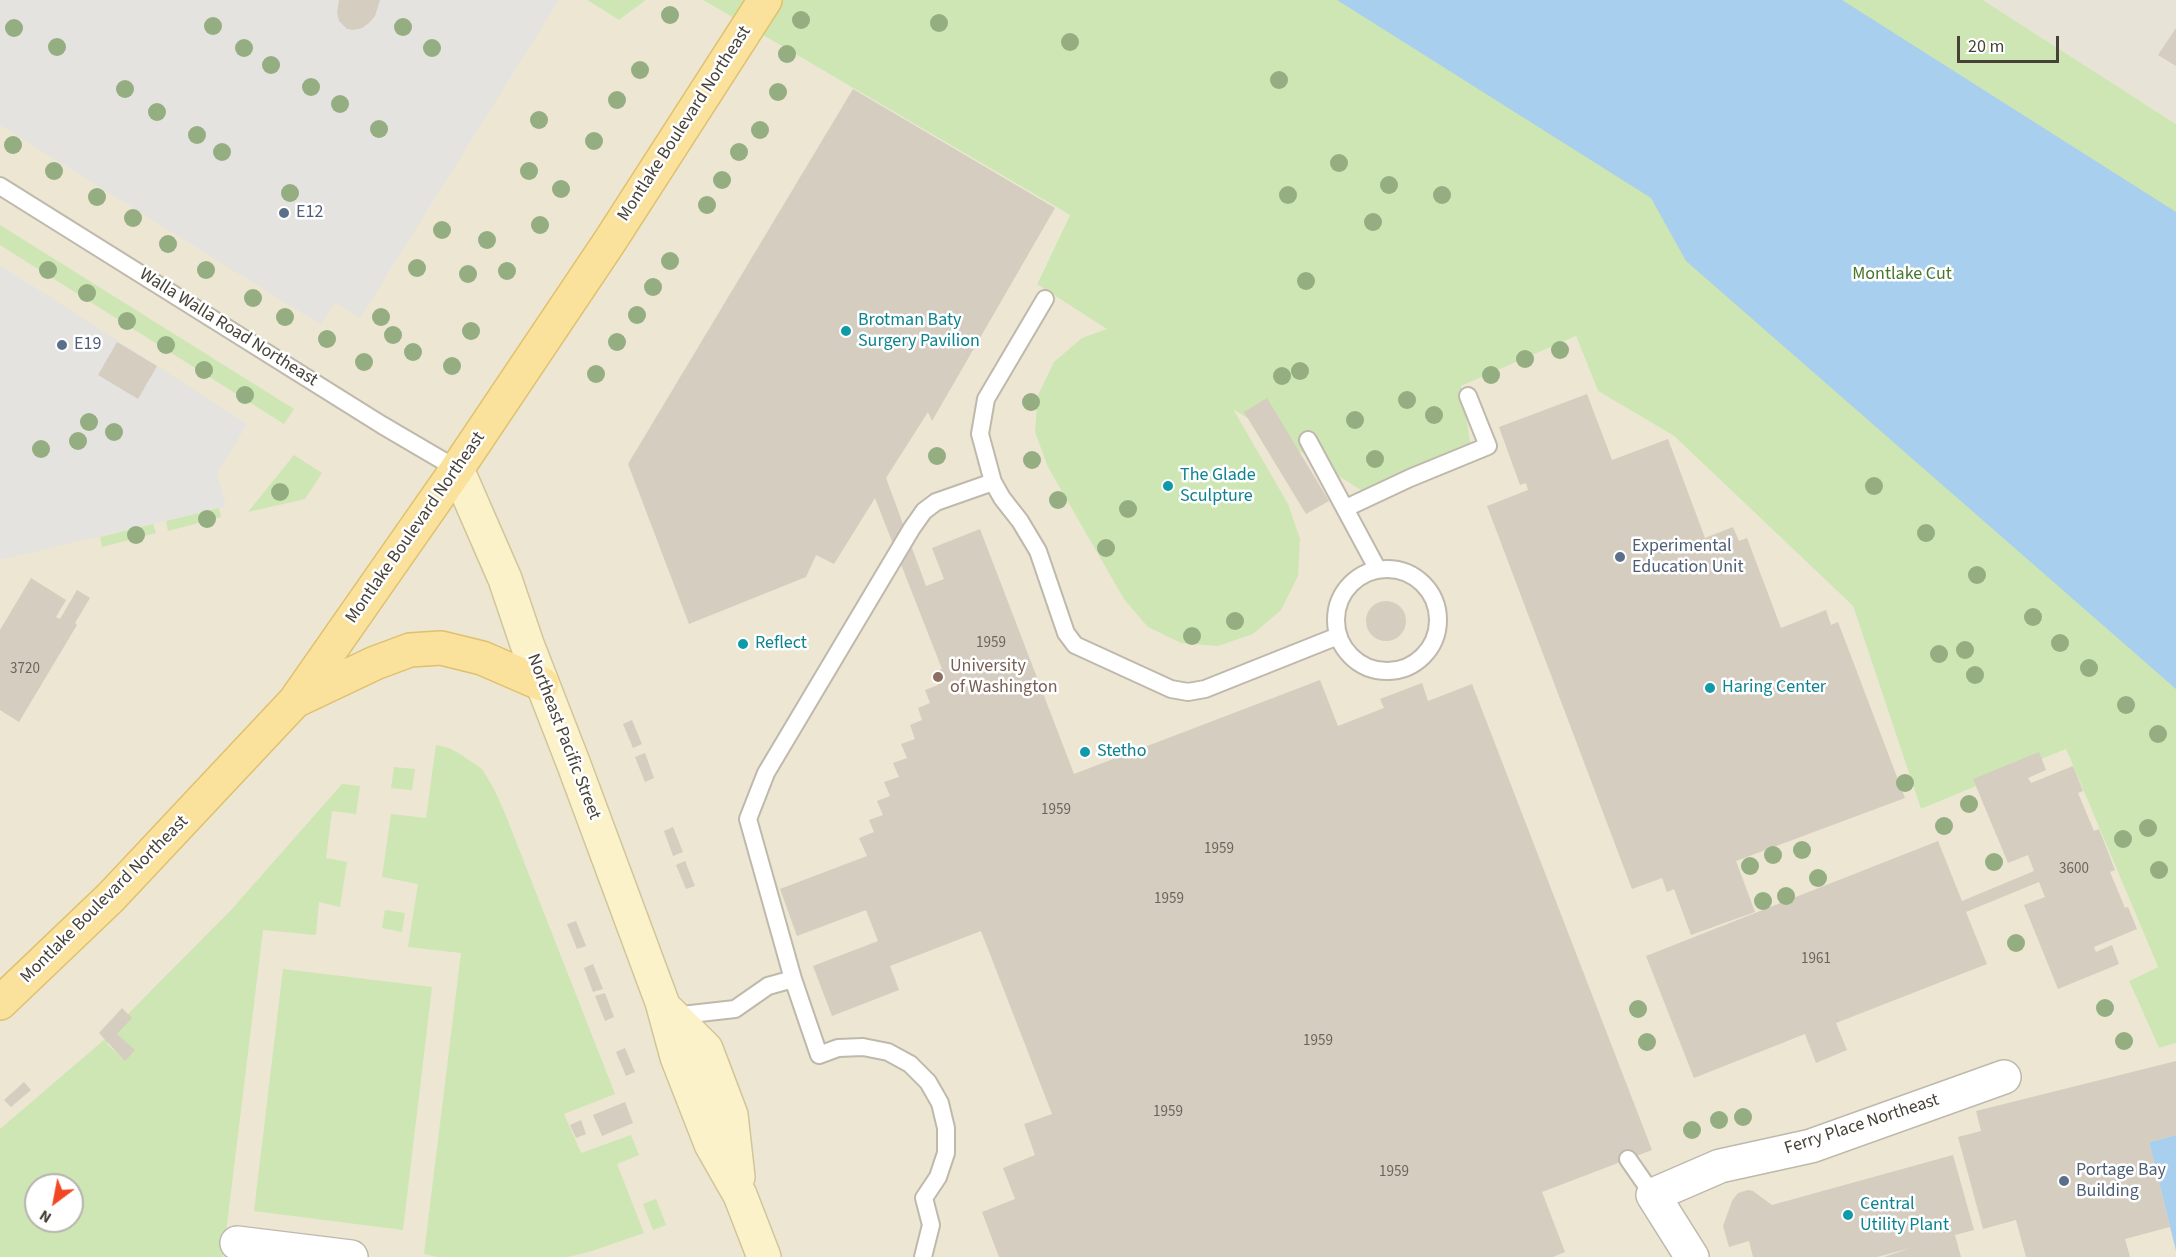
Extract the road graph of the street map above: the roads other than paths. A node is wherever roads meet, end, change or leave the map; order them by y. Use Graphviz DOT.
graph roads {
  1 [pos="765,0"];
  2 [pos="0,186"];
  3 [pos="1045,299"];
  4 [pos="1468,396"];
  5 [pos="1308,440"];
  6 [pos="457,469"];
  7 [pos="993,482"];
  8 [pos="1346,508"];
  9 [pos="1378,570"];
  10 [pos="1338,636"];
  11 [pos="542,684"];
  12 [pos="295,700"];
  13 [pos="793,979"];
  14 [pos="0,1004"];
  15 [pos="668,1013"];
  16 [pos="2004,1077"];
  17 [pos="1628,1159"];
  18 [pos="1653,1196"];
  19 [pos="237,1243"];
  20 [pos="351,1257"];
  21 [pos="764,1257"];
  22 [pos="923,1257"];
  23 [pos="1692,1257"];
  1 -- 6 [label="main road, Montlake Boulevard Northeast"];
  2 -- 6 [label="lane, Walla Walla Road Northeast"];
  3 -- 7 [label="lane"];
  4 -- 8 [label="lane"];
  5 -- 8 [label="lane"];
  6 -- 11 [label="main road, Northeast Pacific Street"];
  6 -- 12 [label="main road, Montlake Boulevard Northeast"];
  7 -- 10 [label="lane"];
  7 -- 13 [label="lane"];
  8 -- 9 [label="lane"];
  9 -- 10 [label="lane"];
  9 -- 10 [label="lane"];
  11 -- 12 [label="main road"];
  11 -- 15 [label="main road, Northeast Pacific Street"];
  12 -- 14 [label="main road, Montlake Boulevard Northeast"];
  13 -- 15 [label="lane"];
  13 -- 22 [label="lane"];
  15 -- 21 [label="main road, Northeast Pacific Street"];
  16 -- 18 [label="street, Ferry Place Northeast"];
  17 -- 18 [label="lane"];
  18 -- 23 [label="street"];
  19 -- 20 [label="street"];
}
